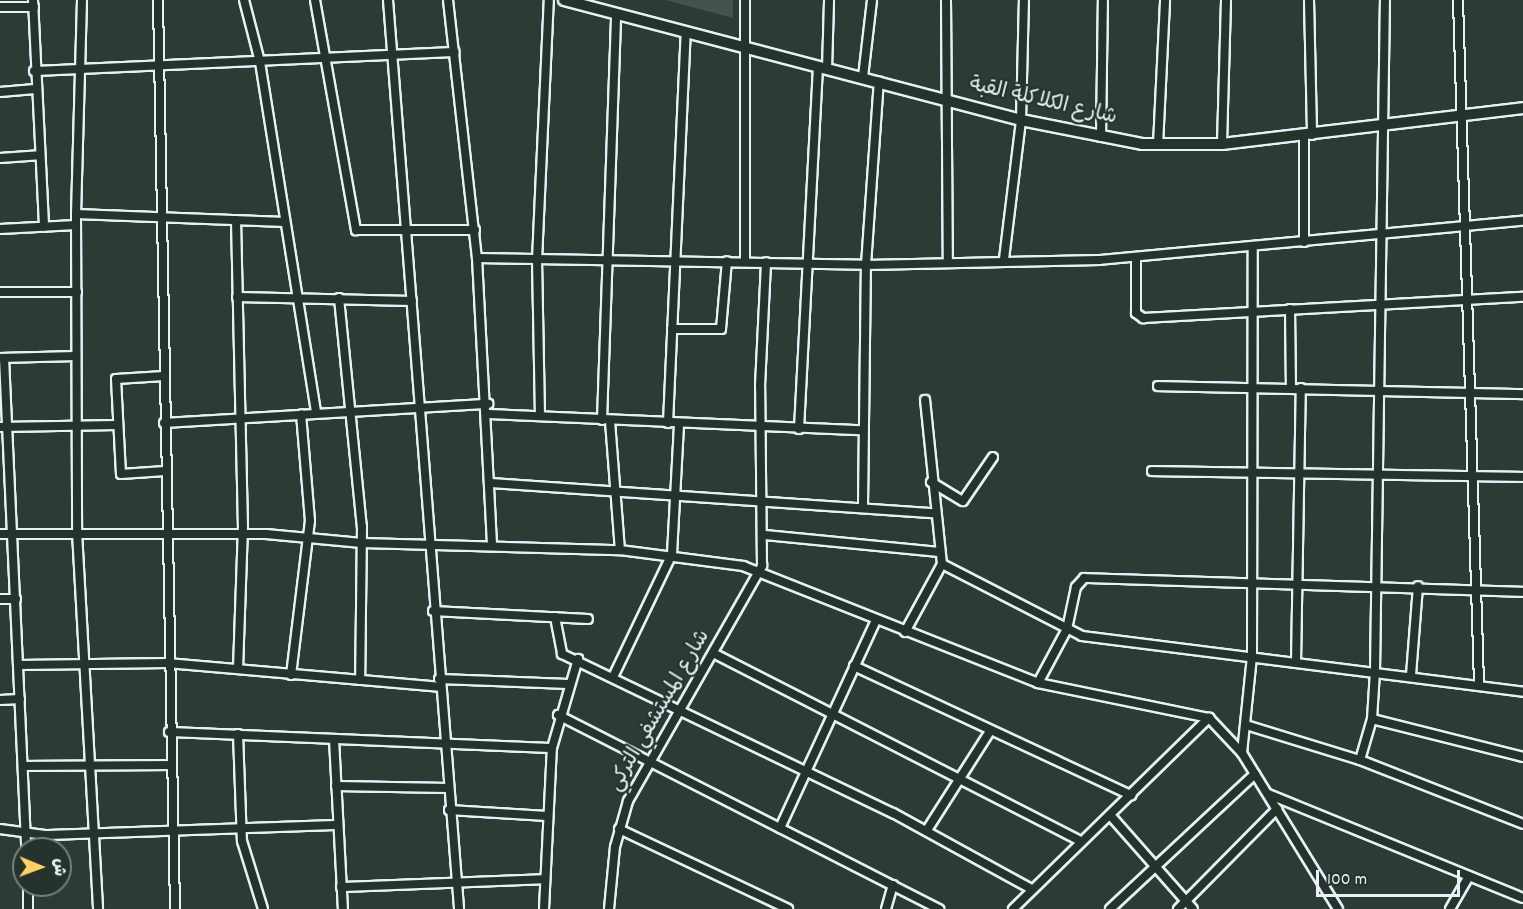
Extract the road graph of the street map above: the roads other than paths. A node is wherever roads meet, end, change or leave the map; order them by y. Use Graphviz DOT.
graph roads {
  1 [pos="82,0"];
  2 [pos="158,0"];
  3 [pos="244,0"];
  4 [pos="315,0"];
  5 [pos="388,0"];
  6 [pos="448,0"];
  7 [pos="549,0"];
  8 [pos="564,0"];
  9 [pos="745,0"];
  10 [pos="829,0"];
  11 [pos="872,0"];
  12 [pos="945,0"];
  13 [pos="1024,0"];
  14 [pos="1103,0"];
  15 [pos="1165,0"];
  16 [pos="1226,0"];
  17 [pos="1309,0"];
  18 [pos="1385,0"];
  19 [pos="1458,0"];
  20 [pos="34,3"];
  21 [pos="0,7"];
  22 [pos="616,13"];
  23 [pos="686,32"];
  24 [pos="747,48"];
  25 [pos="455,52"];
  26 [pos="392,57"];
  27 [pos="327,61"];
  28 [pos="260,62"];
  29 [pos="822,67"];
  30 [pos="161,69"];
  31 [pos="34,71"];
  32 [pos="80,71"];
  33 [pos="863,77"];
  34 [pos="879,81"];
  35 [pos="34,89"];
  36 [pos="0,92"];
  37 [pos="946,100"];
  38 [pos="1523,108"];
  39 [pos="1464,115"];
  40 [pos="1020,120"];
  41 [pos="1381,125"];
  42 [pos="1308,135"];
  43 [pos="1101,137"];
  44 [pos="1222,144"];
  45 [pos="1158,145"];
  46 [pos="39,155"];
  47 [pos="0,158"];
  48 [pos="76,214"];
  49 [pos="162,214"];
  50 [pos="236,220"];
  51 [pos="1523,221"];
  52 [pos="285,222"];
  53 [pos="76,225"];
  54 [pos="1468,226"];
  55 [pos="44,227"];
  56 [pos="0,229"];
  57 [pos="475,230"];
  58 [pos="405,233"];
  59 [pos="1383,234"];
  60 [pos="1304,242"];
  61 [pos="1252,248"];
  62 [pos="477,258"];
  63 [pos="1136,258"];
  64 [pos="1004,259"];
  65 [pos="537,260"];
  66 [pos="604,261"];
  67 [pos="675,261"];
  68 [pos="727,261"];
  69 [pos="948,261"];
  70 [pos="745,262"];
  71 [pos="766,262"];
  72 [pos="808,264"];
  73 [pos="866,265"];
  74 [pos="0,292"];
  75 [pos="77,292"];
  76 [pos="237,297"];
  77 [pos="297,297"];
  78 [pos="1523,297"];
  79 [pos="339,298"];
  80 [pos="1470,299"];
  81 [pos="412,301"];
  82 [pos="1383,304"];
  83 [pos="1290,309"];
  84 [pos="1253,312"];
  85 [pos="672,329"];
  86 [pos="76,356"];
  87 [pos="2,358"];
  88 [pos="164,376"];
  89 [pos="1158,386"];
  90 [pos="1255,387"];
  91 [pos="1291,388"];
  92 [pos="1301,388"];
  93 [pos="1382,390"];
  94 [pos="1472,393"];
  95 [pos="1523,394"];
  96 [pos="926,400"];
  97 [pos="419,407"];
  98 [pos="354,409"];
  99 [pos="489,409"];
  100 [pos="316,412"];
  101 [pos="301,414"];
  102 [pos="540,416"];
  103 [pos="240,419"];
  104 [pos="606,420"];
  105 [pos="164,423"];
  106 [pos="668,423"];
  107 [pos="76,425"];
  108 [pos="117,425"];
  109 [pos="679,425"];
  110 [pos="4,427"];
  111 [pos="761,429"];
  112 [pos="799,429"];
  113 [pos="861,430"];
  114 [pos="993,457"];
  115 [pos="165,471"];
  116 [pos="1152,471"];
  117 [pos="1299,471"];
  118 [pos="1252,472"];
  119 [pos="1379,473"];
  120 [pos="1476,476"];
  121 [pos="1523,477"];
  122 [pos="931,482"];
  123 [pos="490,483"];
  124 [pos="615,488"];
  125 [pos="675,492"];
  126 [pos="765,498"];
  127 [pos="863,505"];
  128 [pos="933,513"];
  129 [pos="167,531"];
  130 [pos="77,532"];
  131 [pos="0,534"];
  132 [pos="12,534"];
  133 [pos="243,534"];
  134 [pos="765,535"];
  135 [pos="307,538"];
  136 [pos="362,543"];
  137 [pos="428,545"];
  138 [pos="492,546"];
  139 [pos="620,550"];
  140 [pos="939,552"];
  141 [pos="672,554"];
  142 [pos="942,564"];
  143 [pos="760,574"];
  144 [pos="1251,581"];
  145 [pos="1296,581"];
  146 [pos="1377,583"];
  147 [pos="1418,586"];
  148 [pos="1479,589"];
  149 [pos="1523,591"];
  150 [pos="0,599"];
  151 [pos="16,599"];
  152 [pos="433,611"];
  153 [pos="555,617"];
  154 [pos="588,619"];
  155 [pos="875,622"];
  156 [pos="1066,630"];
  157 [pos="905,632"];
  158 [pos="713,652"];
  159 [pos="1252,657"];
  160 [pos="578,658"];
  161 [pos="167,663"];
  162 [pos="1296,663"];
  163 [pos="19,665"];
  164 [pos="88,665"];
  165 [pos="854,666"];
  166 [pos="238,669"];
  167 [pos="1375,671"];
  168 [pos="291,675"];
  169 [pos="614,675"];
  170 [pos="1411,675"];
  171 [pos="360,680"];
  172 [pos="1479,682"];
  173 [pos="439,683"];
  174 [pos="1038,683"];
  175 [pos="568,684"];
  176 [pos="1523,692"];
  177 [pos="20,699"];
  178 [pos="0,700"];
  179 [pos="678,708"];
  180 [pos="832,714"];
  181 [pos="558,715"];
  182 [pos="1209,718"];
  183 [pos="1372,719"];
  184 [pos="1246,725"];
  185 [pos="990,731"];
  186 [pos="169,732"];
  187 [pos="238,734"];
  188 [pos="334,739"];
  189 [pos="445,744"];
  190 [pos="552,748"];
  191 [pos="1242,753"];
  192 [pos="1523,757"];
  193 [pos="648,760"];
  194 [pos="1360,760"];
  195 [pos="170,765"];
  196 [pos="23,766"];
  197 [pos="93,766"];
  198 [pos="806,773"];
  199 [pos="1255,774"];
  200 [pos="958,778"];
  201 [pos="336,786"];
  202 [pos="448,789"];
  203 [pos="1268,794"];
  204 [pos="1131,795"];
  205 [pos="1277,809"];
  206 [pos="449,810"];
  207 [pos="1110,815"];
  208 [pos="547,816"];
  209 [pos="1523,824"];
  210 [pos="338,825"];
  211 [pos="240,828"];
  212 [pos="780,828"];
  213 [pos="0,829"];
  214 [pos="25,829"];
  215 [pos="619,829"];
  216 [pos="927,830"];
  217 [pos="172,831"];
  218 [pos="94,834"];
  219 [pos="25,837"];
  220 [pos="1081,841"];
  221 [pos="1157,865"];
  222 [pos="1469,876"];
  223 [pos="545,879"];
  224 [pos="457,881"];
  225 [pos="893,885"];
  226 [pos="341,886"];
  227 [pos="1031,889"];
  228 [pos="1523,898"];
  229 [pos="1186,900"];
  230 [pos="772,906"];
  231 [pos="99,909"];
  232 [pos="175,909"];
  233 [pos="263,909"];
  234 [pos="343,909"];
  235 [pos="459,909"];
  236 [pos="544,909"];
  237 [pos="609,909"];
  238 [pos="788,909"];
  239 [pos="886,909"];
  240 [pos="939,909"];
  241 [pos="1013,909"];
  242 [pos="1110,909"];
  243 [pos="1178,909"];
  244 [pos="1193,909"];
  245 [pos="1338,909"];
  246 [pos="1450,909"];
  1 -- 32 [label="street"];
  2 -- 30 [label="street"];
  3 -- 28 [label="street"];
  4 -- 27 [label="street"];
  5 -- 26 [label="street"];
  6 -- 25 [label="street"];
  7 -- 65 [label="street"];
  8 -- 22 [label="street, شارع الكلاكلة القبة"];
  9 -- 24 [label="street"];
  10 -- 29 [label="street"];
  11 -- 33 [label="street"];
  12 -- 37 [label="street"];
  13 -- 40 [label="street"];
  14 -- 43 [label="street"];
  15 -- 45 [label="street"];
  16 -- 44 [label="street"];
  17 -- 42 [label="street"];
  18 -- 41 [label="street"];
  19 -- 39 [label="street"];
  20 -- 21 [label="street"];
  20 -- 31 [label="street"];
  22 -- 23 [label="street, شارع الكلاكلة القبة"];
  22 -- 66 [label="street"];
  23 -- 24 [label="street, شارع الكلاكلة القبة"];
  23 -- 67 [label="street"];
  24 -- 29 [label="street, شارع الكلاكلة القبة"];
  24 -- 70 [label="street"];
  25 -- 26 [label="street"];
  25 -- 57 [label="street"];
  26 -- 27 [label="street"];
  26 -- 58 [label="street"];
  27 -- 28 [label="street"];
  27 -- 58 [label="street"];
  28 -- 30 [label="street"];
  28 -- 52 [label="street"];
  29 -- 33 [label="street, شارع الكلاكلة القبة"];
  29 -- 72 [label="street"];
  30 -- 32 [label="street"];
  30 -- 49 [label="street"];
  31 -- 32 [label="street"];
  31 -- 35 [label="street"];
  32 -- 48 [label="street"];
  33 -- 34 [label="street, شارع الكلاكلة القبة"];
  34 -- 37 [label="street, شارع الكلاكلة القبة"];
  34 -- 73 [label="street"];
  35 -- 36 [label="street"];
  35 -- 46 [label="street"];
  37 -- 40 [label="street, شارع الكلاكلة القبة"];
  37 -- 69 [label="street"];
  38 -- 39 [label="street, شارع الكلاكلة القبة"];
  39 -- 41 [label="street, شارع الكلاكلة القبة"];
  39 -- 54 [label="street"];
  40 -- 43 [label="street, شارع الكلاكلة القبة"];
  40 -- 64 [label="street"];
  41 -- 42 [label="street, شارع الكلاكلة القبة"];
  41 -- 59 [label="street"];
  42 -- 44 [label="street, شارع الكلاكلة القبة"];
  42 -- 60 [label="street"];
  43 -- 45 [label="street, شارع الكلاكلة القبة"];
  44 -- 45 [label="street, شارع الكلاكلة القبة"];
  46 -- 47 [label="street"];
  46 -- 55 [label="street"];
  48 -- 49 [label="street"];
  48 -- 53 [label="street"];
  49 -- 50 [label="street"];
  49 -- 88 [label="street"];
  50 -- 52 [label="street"];
  50 -- 76 [label="street"];
  51 -- 54 [label="street"];
  52 -- 77 [label="street"];
  53 -- 55 [label="street"];
  53 -- 75 [label="street"];
  54 -- 59 [label="street"];
  54 -- 80 [label="street"];
  55 -- 56 [label="street"];
  57 -- 58 [label="street"];
  57 -- 62 [label="street"];
  58 -- 81 [label="street"];
  59 -- 60 [label="street"];
  59 -- 82 [label="street"];
  60 -- 61 [label="street"];
  61 -- 63 [label="street"];
  61 -- 84 [label="street"];
  62 -- 65 [label="street"];
  62 -- 99 [label="street"];
  63 -- 64 [label="street"];
  63 -- 84 [label="street"];
  64 -- 69 [label="street"];
  65 -- 66 [label="street"];
  65 -- 102 [label="street"];
  66 -- 67 [label="street"];
  66 -- 104 [label="street"];
  67 -- 68 [label="street"];
  67 -- 85 [label="street"];
  68 -- 70 [label="street"];
  68 -- 85 [label="street"];
  69 -- 73 [label="street"];
  70 -- 71 [label="street"];
  71 -- 72 [label="street"];
  71 -- 111 [label="street"];
  72 -- 73 [label="street"];
  72 -- 112 [label="street"];
  73 -- 113 [label="street"];
  74 -- 75 [label="street"];
  75 -- 86 [label="street"];
  76 -- 77 [label="street"];
  76 -- 103 [label="street"];
  77 -- 79 [label="street"];
  77 -- 100 [label="street"];
  78 -- 80 [label="street"];
  79 -- 81 [label="street"];
  79 -- 98 [label="street"];
  80 -- 82 [label="street"];
  80 -- 94 [label="street"];
  81 -- 97 [label="street"];
  82 -- 83 [label="street"];
  82 -- 93 [label="street"];
  83 -- 84 [label="street"];
  83 -- 91 [label="street"];
  84 -- 90 [label="street"];
  85 -- 106 [label="street"];
  86 -- 87 [label="street"];
  86 -- 107 [label="street"];
  87 -- 110 [label="street"];
  88 -- 105 [label="street"];
  88 -- 108 [label="street"];
  89 -- 90 [label="street"];
  90 -- 91 [label="street"];
  90 -- 118 [label="street"];
  91 -- 92 [label="street"];
  92 -- 93 [label="street"];
  92 -- 117 [label="street"];
  93 -- 94 [label="street"];
  93 -- 119 [label="street"];
  94 -- 95 [label="street"];
  94 -- 120 [label="street"];
  96 -- 122 [label="street"];
  97 -- 98 [label="street"];
  97 -- 99 [label="street"];
  97 -- 137 [label="street"];
  98 -- 100 [label="street"];
  98 -- 136 [label="street"];
  99 -- 102 [label="street"];
  99 -- 123 [label="street"];
  100 -- 101 [label="street"];
  101 -- 103 [label="street"];
  101 -- 135 [label="street"];
  102 -- 104 [label="street"];
  103 -- 105 [label="street"];
  103 -- 133 [label="street"];
  104 -- 106 [label="street"];
  104 -- 124 [label="street"];
  105 -- 115 [label="street"];
  106 -- 109 [label="street"];
  107 -- 108 [label="street"];
  107 -- 110 [label="street"];
  107 -- 130 [label="street"];
  108 -- 115 [label="street"];
  109 -- 111 [label="street"];
  109 -- 125 [label="street"];
  110 -- 132 [label="street"];
  111 -- 112 [label="street"];
  111 -- 126 [label="street"];
  112 -- 113 [label="street"];
  113 -- 127 [label="street"];
  114 -- 122 [label="street"];
  115 -- 129 [label="street"];
  116 -- 118 [label="street"];
  117 -- 118 [label="street"];
  117 -- 119 [label="street"];
  117 -- 145 [label="street"];
  118 -- 144 [label="street"];
  119 -- 120 [label="street"];
  119 -- 146 [label="street"];
  120 -- 121 [label="street"];
  120 -- 148 [label="street"];
  122 -- 128 [label="street"];
  123 -- 124 [label="street"];
  123 -- 138 [label="street"];
  124 -- 125 [label="street"];
  124 -- 139 [label="street"];
  125 -- 126 [label="street"];
  125 -- 141 [label="street"];
  126 -- 127 [label="street"];
  126 -- 134 [label="street"];
  127 -- 128 [label="street"];
  128 -- 140 [label="street"];
  129 -- 130 [label="street"];
  129 -- 133 [label="street"];
  129 -- 161 [label="street"];
  130 -- 132 [label="street"];
  130 -- 164 [label="street"];
  131 -- 132 [label="street"];
  132 -- 151 [label="street"];
  133 -- 135 [label="street"];
  133 -- 166 [label="street"];
  134 -- 140 [label="street"];
  134 -- 143 [label="street"];
  135 -- 136 [label="street"];
  135 -- 168 [label="street"];
  136 -- 137 [label="street"];
  136 -- 171 [label="street"];
  137 -- 138 [label="street"];
  137 -- 152 [label="street"];
  138 -- 139 [label="street"];
  139 -- 141 [label="street"];
  140 -- 142 [label="street"];
  141 -- 143 [label="street"];
  141 -- 169 [label="street"];
  142 -- 156 [label="street"];
  142 -- 157 [label="street"];
  143 -- 155 [label="street"];
  143 -- 158 [label="street, شارع المستشفي التركي"];
  144 -- 145 [label="street"];
  144 -- 156 [label="street"];
  144 -- 159 [label="street"];
  145 -- 146 [label="street"];
  145 -- 162 [label="street"];
  146 -- 147 [label="street"];
  146 -- 167 [label="street"];
  147 -- 148 [label="street"];
  147 -- 170 [label="street"];
  148 -- 149 [label="street"];
  148 -- 172 [label="street"];
  150 -- 151 [label="street"];
  151 -- 163 [label="street"];
  152 -- 153 [label="street"];
  152 -- 173 [label="street"];
  153 -- 154 [label="street"];
  153 -- 160 [label="street"];
  155 -- 157 [label="street"];
  155 -- 165 [label="street"];
  156 -- 159 [label="street"];
  156 -- 174 [label="street"];
  157 -- 174 [label="street"];
  158 -- 179 [label="street, شارع المستشفي التركي"];
  158 -- 180 [label="street"];
  159 -- 162 [label="street"];
  159 -- 184 [label="street"];
  160 -- 169 [label="street"];
  160 -- 175 [label="street"];
  161 -- 164 [label="street"];
  161 -- 166 [label="street"];
  161 -- 186 [label="street"];
  162 -- 167 [label="street"];
  163 -- 164 [label="street"];
  163 -- 177 [label="street"];
  164 -- 197 [label="street"];
  165 -- 180 [label="street"];
  165 -- 185 [label="street"];
  166 -- 168 [label="street"];
  167 -- 170 [label="street"];
  167 -- 183 [label="street"];
  168 -- 171 [label="street"];
  169 -- 179 [label="street"];
  170 -- 172 [label="street"];
  171 -- 173 [label="street"];
  172 -- 176 [label="street"];
  173 -- 175 [label="street"];
  173 -- 189 [label="street"];
  174 -- 182 [label="street"];
  175 -- 181 [label="street"];
  177 -- 178 [label="street"];
  177 -- 196 [label="street"];
  179 -- 193 [label="street, شارع المستشفي التركي"];
  179 -- 198 [label="street"];
  180 -- 198 [label="street"];
  180 -- 200 [label="street"];
  181 -- 190 [label="street"];
  181 -- 193 [label="street"];
  182 -- 191 [label="street"];
  182 -- 204 [label="street"];
  183 -- 192 [label="street"];
  183 -- 194 [label="street"];
  184 -- 191 [label="street"];
  184 -- 194 [label="street"];
  185 -- 200 [label="street"];
  185 -- 204 [label="street"];
  186 -- 187 [label="street"];
  186 -- 195 [label="street"];
  187 -- 188 [label="street"];
  187 -- 211 [label="street"];
  188 -- 189 [label="street"];
  188 -- 201 [label="street"];
  189 -- 190 [label="street"];
  189 -- 202 [label="street"];
  190 -- 208 [label="street"];
  191 -- 199 [label="street"];
  193 -- 212 [label="street"];
  193 -- 215 [label="street, شارع المستشفي التركي"];
  194 -- 209 [label="street"];
  195 -- 197 [label="street"];
  195 -- 217 [label="street"];
  196 -- 197 [label="street"];
  196 -- 214 [label="street"];
  197 -- 218 [label="street"];
  198 -- 212 [label="street"];
  198 -- 216 [label="street"];
  199 -- 203 [label="street"];
  199 -- 221 [label="street"];
  200 -- 216 [label="street"];
  200 -- 220 [label="street"];
  201 -- 202 [label="street"];
  201 -- 210 [label="street"];
  202 -- 206 [label="street"];
  203 -- 205 [label="street"];
  203 -- 222 [label="street"];
  204 -- 207 [label="street"];
  205 -- 229 [label="street"];
  205 -- 245 [label="street"];
  206 -- 208 [label="street"];
  206 -- 224 [label="street"];
  207 -- 220 [label="street"];
  207 -- 221 [label="street"];
  208 -- 223 [label="street"];
  210 -- 211 [label="street"];
  210 -- 226 [label="street"];
  211 -- 217 [label="street"];
  211 -- 233 [label="street"];
  212 -- 225 [label="street"];
  213 -- 214 [label="street"];
  214 -- 218 [label="street"];
  214 -- 219 [label="street"];
  215 -- 230 [label="street"];
  215 -- 237 [label="street, شارع المستشفي التركي"];
  216 -- 227 [label="street"];
  217 -- 218 [label="street"];
  217 -- 232 [label="street"];
  218 -- 231 [label="street"];
  220 -- 227 [label="street"];
  221 -- 229 [label="street"];
  221 -- 242 [label="street"];
  222 -- 228 [label="street"];
  222 -- 246 [label="street"];
  223 -- 224 [label="street"];
  223 -- 236 [label="street"];
  224 -- 226 [label="street"];
  224 -- 235 [label="street"];
  225 -- 239 [label="street"];
  225 -- 240 [label="street"];
  226 -- 234 [label="street"];
  227 -- 241 [label="street"];
  229 -- 243 [label="street"];
  229 -- 244 [label="street"];
  230 -- 238 [label="street"];
}
